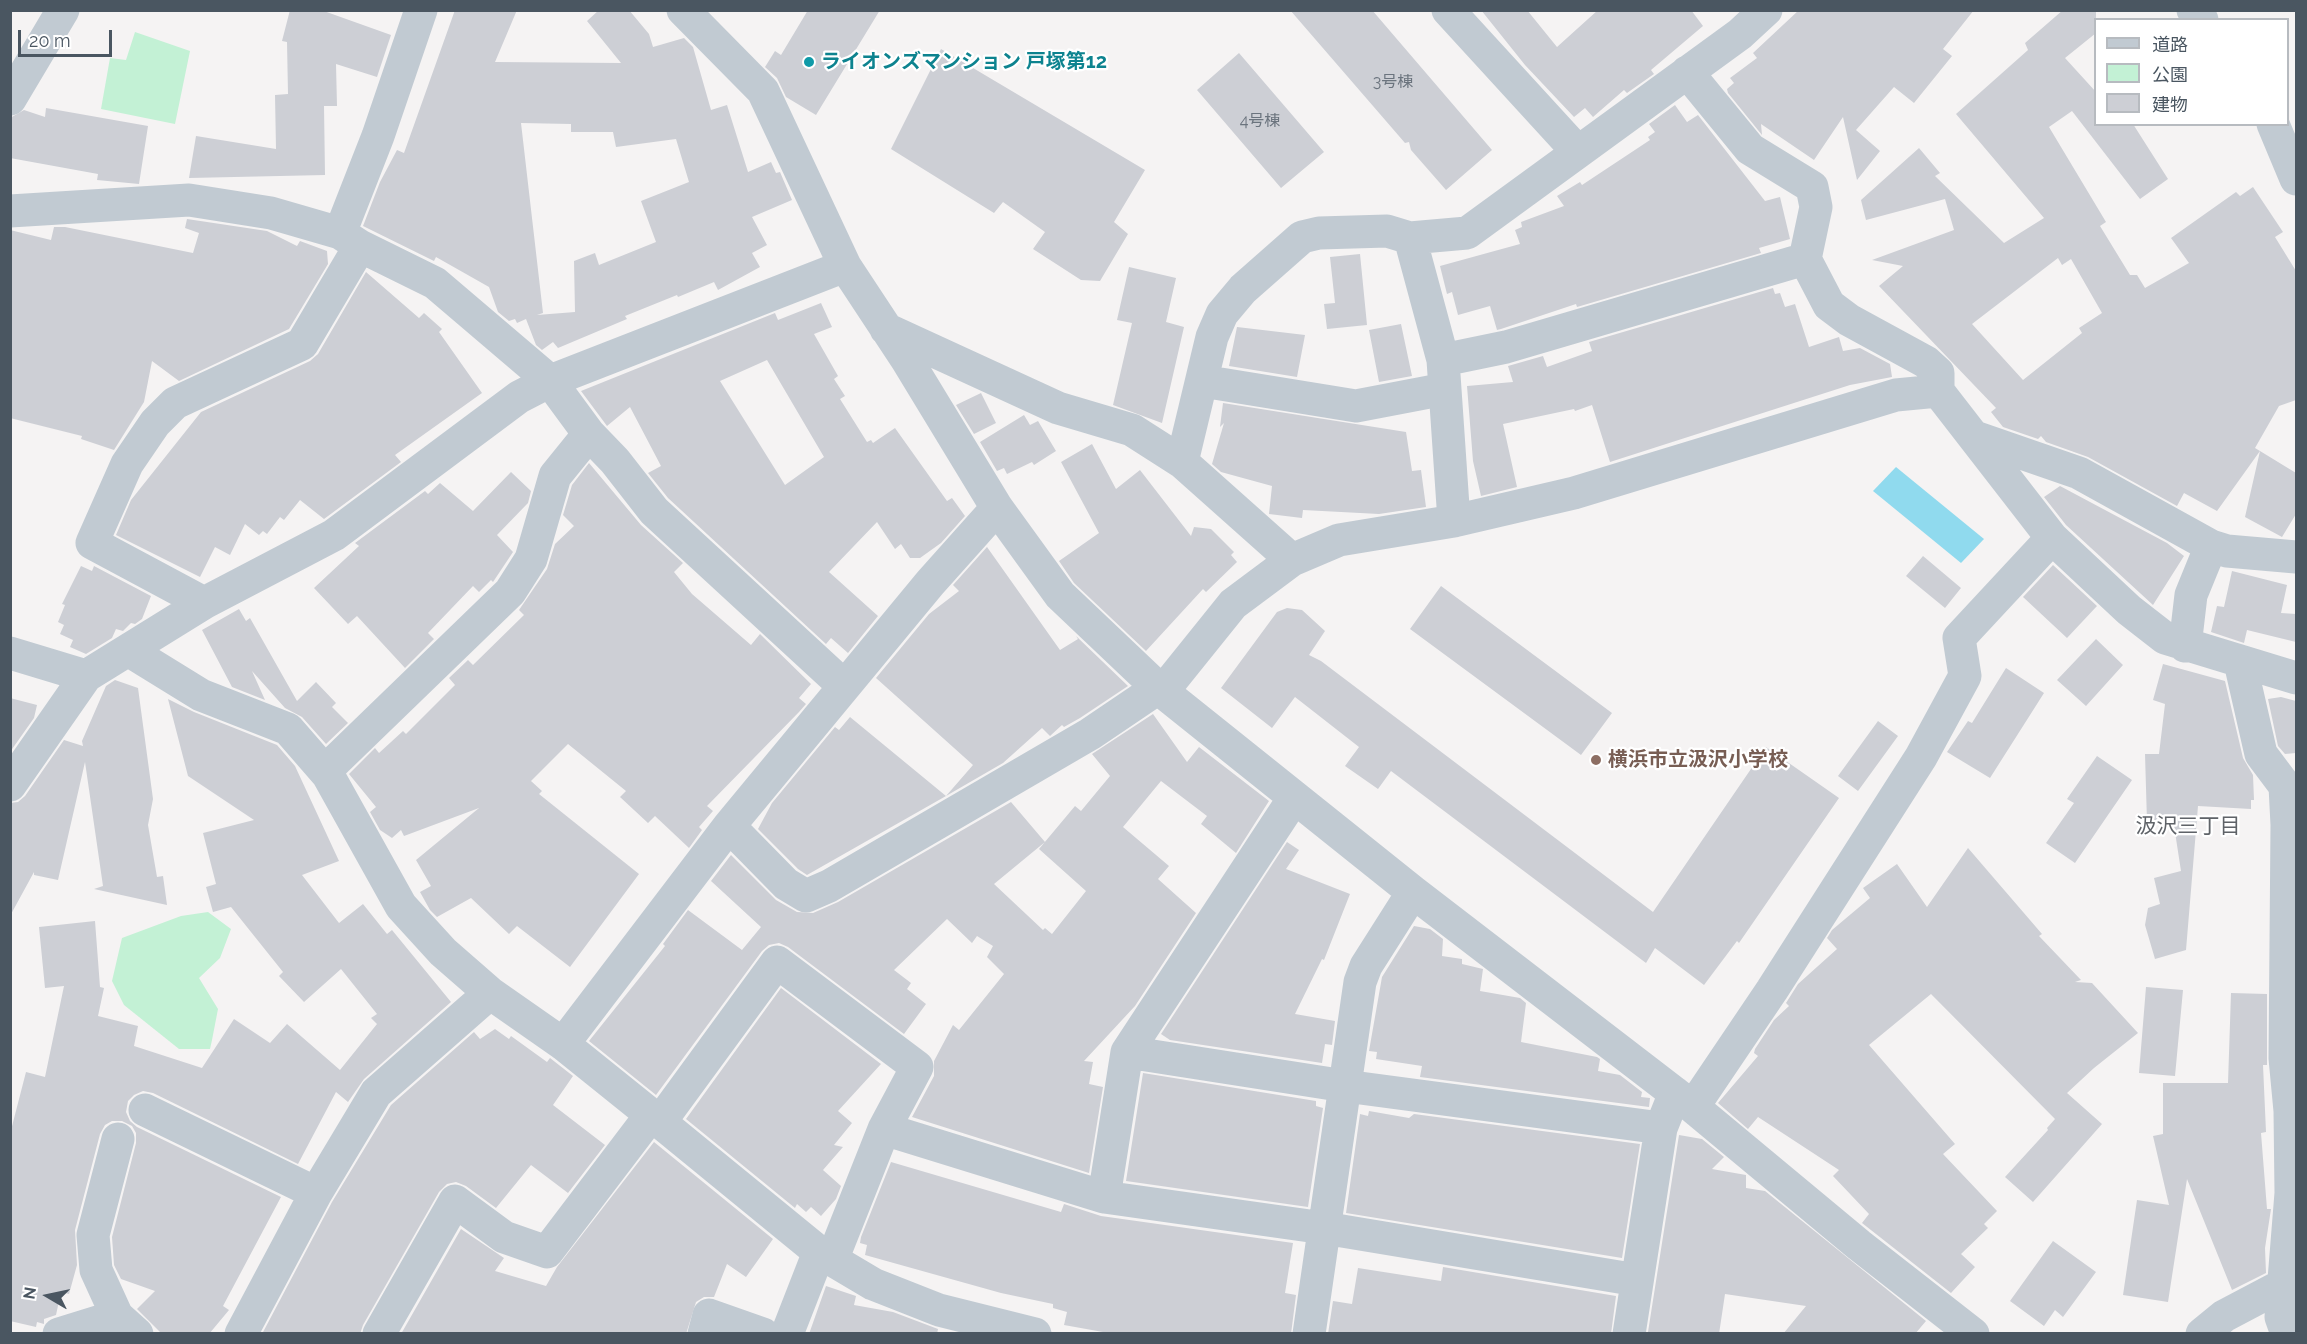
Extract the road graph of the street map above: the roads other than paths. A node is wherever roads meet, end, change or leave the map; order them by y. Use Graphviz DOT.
graph roads {
  1 [pos="421,10"];
  2 [pos="683,10"];
  3 [pos="1448,10"];
  4 [pos="1766,10"];
  5 [pos="51,15"];
  6 [pos="1688,72"];
  7 [pos="10,99"];
  8 [pos="2274,126"];
  9 [pos="1578,152"];
  10 [pos="2296,179"];
  11 [pos="10,211"];
  12 [pos="1410,238"];
  13 [pos="350,239"];
  14 [pos="1805,260"];
  15 [pos="845,266"];
  16 [pos="886,329"];
  17 [pos="1444,374"];
  18 [pos="550,381"];
  19 [pos="1202,381"];
  20 [pos="1938,391"];
  21 [pos="589,434"];
  22 [pos="1976,437"];
  23 [pos="1182,462"];
  24 [pos="997,508"];
  25 [pos="1454,521"];
  26 [pos="2052,538"];
  27 [pos="2211,546"];
  28 [pos="2296,557"];
  29 [pos="1292,560"];
  30 [pos="204,603"];
  31 [pos="2185,646"];
  32 [pos="128,650"];
  33 [pos="10,653"];
  34 [pos="2240,662"];
  35 [pos="86,676"];
  36 [pos="2296,678"];
  37 [pos="844,686"];
  38 [pos="1160,690"];
  39 [pos="326,771"];
  40 [pos="10,785"];
  41 [pos="1294,798"];
  42 [pos="729,826"];
  43 [pos="1413,892"];
  44 [pos="490,993"];
  45 [pos="563,1044"];
  46 [pos="1127,1052"];
  47 [pos="1345,1086"];
  48 [pos="1684,1100"];
  49 [pos="145,1110"];
  50 [pos="2293,1110"];
  51 [pos="656,1118"];
  52 [pos="884,1128"];
  53 [pos="1661,1128"];
  54 [pos="118,1139"];
  55 [pos="316,1192"];
  56 [pos="1104,1197"];
  57 [pos="1324,1228"];
  58 [pos="825,1256"];
  59 [pos="1637,1280"];
  60 [pos="2291,1280"];
  61 [pos="127,1325"];
  62 [pos="59,1334"];
  63 [pos="241,1334"];
  64 [pos="379,1334"];
  65 [pos="704,1334"];
  66 [pos="763,1334"];
  67 [pos="787,1334"];
  68 [pos="1035,1334"];
  69 [pos="1309,1334"];
  70 [pos="1629,1334"];
  71 [pos="1973,1334"];
  72 [pos="2202,1334"];
  73 [pos="2287,1334"];
  1 -- 13 [label="street"];
  2 -- 15 [label="street"];
  3 -- 9 [label="street"];
  4 -- 6 [label="street"];
  5 -- 7 [label="street"];
  6 -- 9 [label="street"];
  6 -- 14 [label="street"];
  8 -- 10 [label="street"];
  9 -- 12 [label="street"];
  11 -- 13 [label="street"];
  12 -- 17 [label="street"];
  12 -- 19 [label="street"];
  13 -- 18 [label="street"];
  13 -- 30 [label="street"];
  14 -- 17 [label="street"];
  14 -- 20 [label="street"];
  15 -- 16 [label="street"];
  15 -- 18 [label="street"];
  16 -- 23 [label="street"];
  16 -- 24 [label="street"];
  17 -- 19 [label="street"];
  17 -- 25 [label="street"];
  18 -- 21 [label="street"];
  18 -- 30 [label="street"];
  19 -- 23 [label="street"];
  20 -- 22 [label="street"];
  20 -- 25 [label="street"];
  21 -- 37 [label="street"];
  21 -- 39 [label="street"];
  22 -- 26 [label="street"];
  22 -- 27 [label="street"];
  23 -- 29 [label="street"];
  24 -- 37 [label="street"];
  24 -- 38 [label="street"];
  25 -- 29 [label="street"];
  26 -- 31 [label="street"];
  26 -- 48 [label="street"];
  27 -- 28 [label="street"];
  27 -- 31 [label="street"];
  29 -- 38 [label="street"];
  30 -- 32 [label="street"];
  31 -- 34 [label="street"];
  32 -- 35 [label="street"];
  32 -- 39 [label="street"];
  33 -- 35 [label="street"];
  34 -- 36 [label="street"];
  34 -- 50 [label="street"];
  35 -- 40 [label="street"];
  37 -- 42 [label="street"];
  38 -- 41 [label="street"];
  38 -- 42 [label="street"];
  39 -- 44 [label="street"];
  41 -- 43 [label="street"];
  41 -- 46 [label="street"];
  42 -- 45 [label="street"];
  43 -- 47 [label="street"];
  43 -- 48 [label="street"];
  44 -- 45 [label="street"];
  44 -- 55 [label="street"];
  45 -- 51 [label="street"];
  46 -- 47 [label="street"];
  46 -- 56 [label="street"];
  47 -- 53 [label="street"];
  47 -- 57 [label="street"];
  48 -- 53 [label="street"];
  48 -- 71 [label="street"];
  49 -- 55 [label="street"];
  50 -- 60 [label="street"];
  51 -- 52 [label="street"];
  51 -- 58 [label="street"];
  51 -- 64 [label="street"];
  52 -- 56 [label="street"];
  52 -- 58 [label="street"];
  53 -- 59 [label="street"];
  54 -- 61 [label="street"];
  55 -- 63 [label="street"];
  56 -- 57 [label="street"];
  57 -- 59 [label="street"];
  57 -- 69 [label="street"];
  58 -- 67 [label="street"];
  58 -- 68 [label="street"];
  59 -- 70 [label="street"];
  60 -- 72 [label="street"];
  60 -- 73 [label="street"];
  61 -- 62 [label="street"];
  65 -- 66 [label="street"];
}
